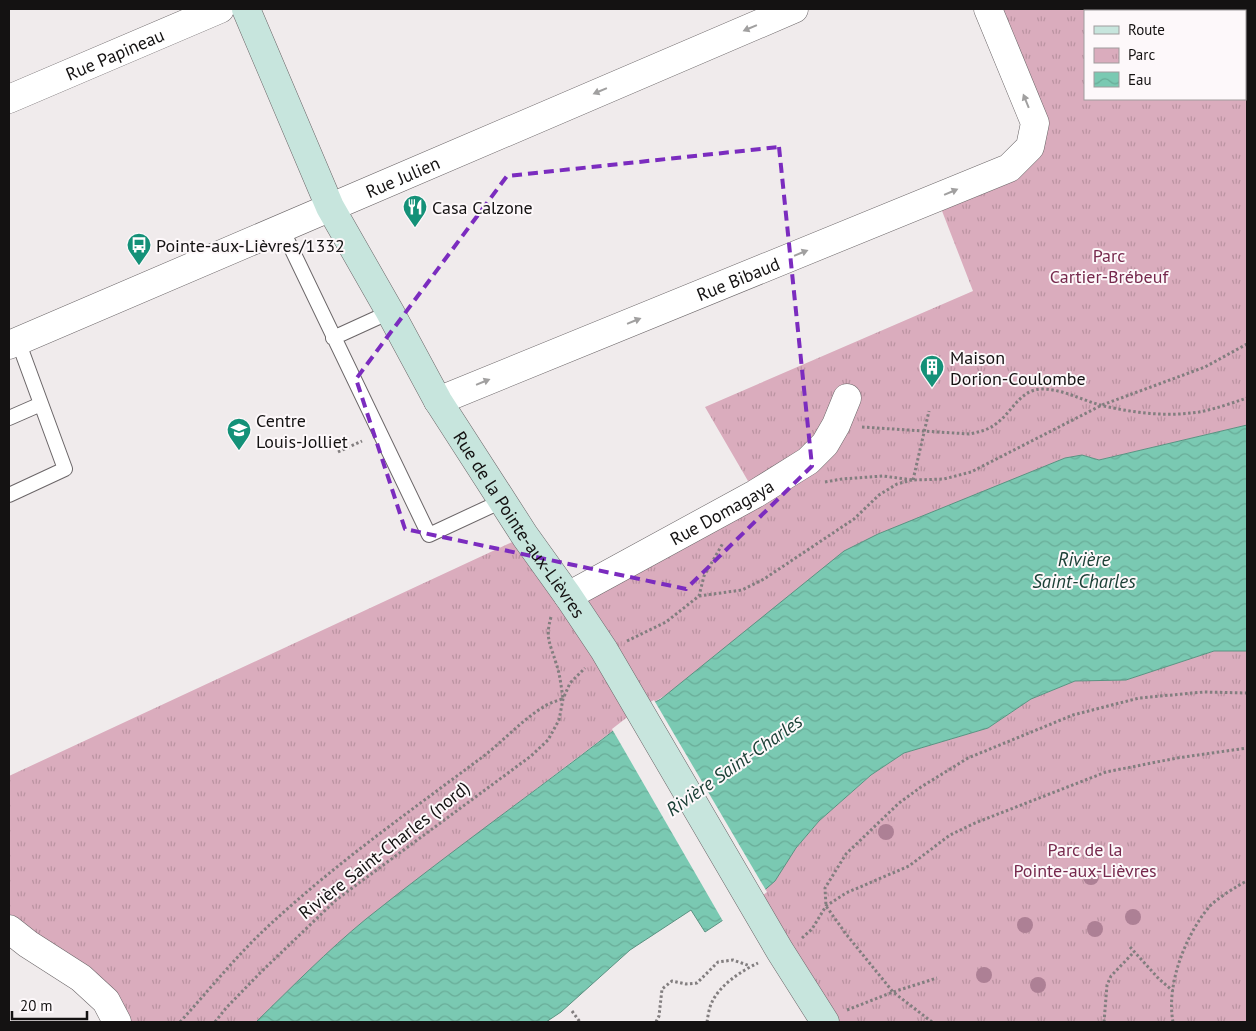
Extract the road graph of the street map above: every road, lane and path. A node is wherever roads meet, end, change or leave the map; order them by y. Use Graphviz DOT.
graph roads {
  1 [pos="220,9"];
  2 [pos="246,9"];
  3 [pos="794,9"];
  4 [pos="988,9"];
  5 [pos="9,99"];
  6 [pos="330,207"];
  7 [pos="282,229"];
  8 [pos="390,312"];
  9 [pos="333,338"];
  10 [pos="13,343"];
  11 [pos="1247,344"];
  12 [pos="847,398"];
  13 [pos="1247,398"];
  14 [pos="438,401"];
  15 [pos="41,404"];
  16 [pos="1102,405"];
  17 [pos="929,411"];
  18 [pos="9,418"];
  19 [pos="836,425"];
  20 [pos="924,432"];
  21 [pos="379,433"];
  22 [pos="338,452"];
  23 [pos="913,480"];
  24 [pos="816,484"];
  25 [pos="9,495"];
  26 [pos="502,501"];
  27 [pos="726,540"];
  28 [pos="568,596"];
  29 [pos="1247,693"];
  30 [pos="563,699"];
  31 [pos="1247,748"];
  32 [pos="1247,881"];
  33 [pos="826,906"];
  34 [pos="9,929"];
  35 [pos="800,940"];
  36 [pos="1130,947"];
  37 [pos="1134,952"];
  38 [pos="937,978"];
  39 [pos="1173,991"];
  40 [pos="894,992"];
  41 [pos="572,1011"];
  42 [pos="824,1021"];
  43 [pos="117,1022"];
  44 [pos="180,1022"];
  45 [pos="215,1022"];
  46 [pos="580,1022"];
  47 [pos="656,1022"];
  48 [pos="707,1022"];
  49 [pos="932,1022"];
  50 [pos="1104,1022"];
  51 [pos="1173,1022"];
  1 -- 5 [label="street, Rue Papineau"];
  2 -- 6 [label="street, Rue de la Pointe-aux-Lièvres"];
  3 -- 6 [label="street, Rue Julien, one-way"];
  14 -- 4 [label="street, Rue Bibaud, one-way"];
  6 -- 7 [label="street, Rue Julien"];
  6 -- 8 [label="street, Rue de la Pointe-aux-Lièvres"];
  7 -- 9 [label="lane"];
  7 -- 10 [label="street, Rue Julien"];
  8 -- 9 [label="lane"];
  8 -- 14 [label="street, Rue de la Pointe-aux-Lièvres"];
  9 -- 21 [label="lane"];
  10 -- 15 [label="lane"];
  11 -- 16 [label="path"];
  12 -- 19 [label="street, Rue Domagaya"];
  13 -- 16 [label="path"];
  14 -- 26 [label="street, Rue de la Pointe-aux-Lièvres"];
  15 -- 18 [label="lane"];
  15 -- 25 [label="lane"];
  16 -- 20 [label="path"];
  16 -- 23 [label="path"];
  17 -- 20 [label="path"];
  19 -- 20 [label="path"];
  19 -- 28 [label="street, Rue Domagaya"];
  20 -- 23 [label="path"];
  21 -- 22 [label="path"];
  21 -- 26 [label="lane"];
  23 -- 24 [label="path"];
  23 -- 27 [label="path"];
  26 -- 28 [label="street, Rue de la Pointe-aux-Lièvres"];
  28 -- 30 [label="path"];
  28 -- 42 [label="street, Rue de la Pointe-aux-Lièvres"];
  29 -- 33 [label="path"];
  30 -- 44 [label="path"];
  30 -- 45 [label="path, Rivière Saint-Charles (nord)"];
  31 -- 33 [label="path"];
  32 -- 39 [label="path"];
  33 -- 35 [label="path"];
  33 -- 40 [label="path"];
  34 -- 43 [label="street"];
  36 -- 37 [label="path"];
  37 -- 39 [label="path"];
  37 -- 50 [label="path"];
  38 -- 40 [label="path"];
  39 -- 51 [label="path"];
  40 -- 42 [label="path"];
  40 -- 49 [label="path"];
  41 -- 46 [label="path"];
  47 -- 48 [label="path"];
}
